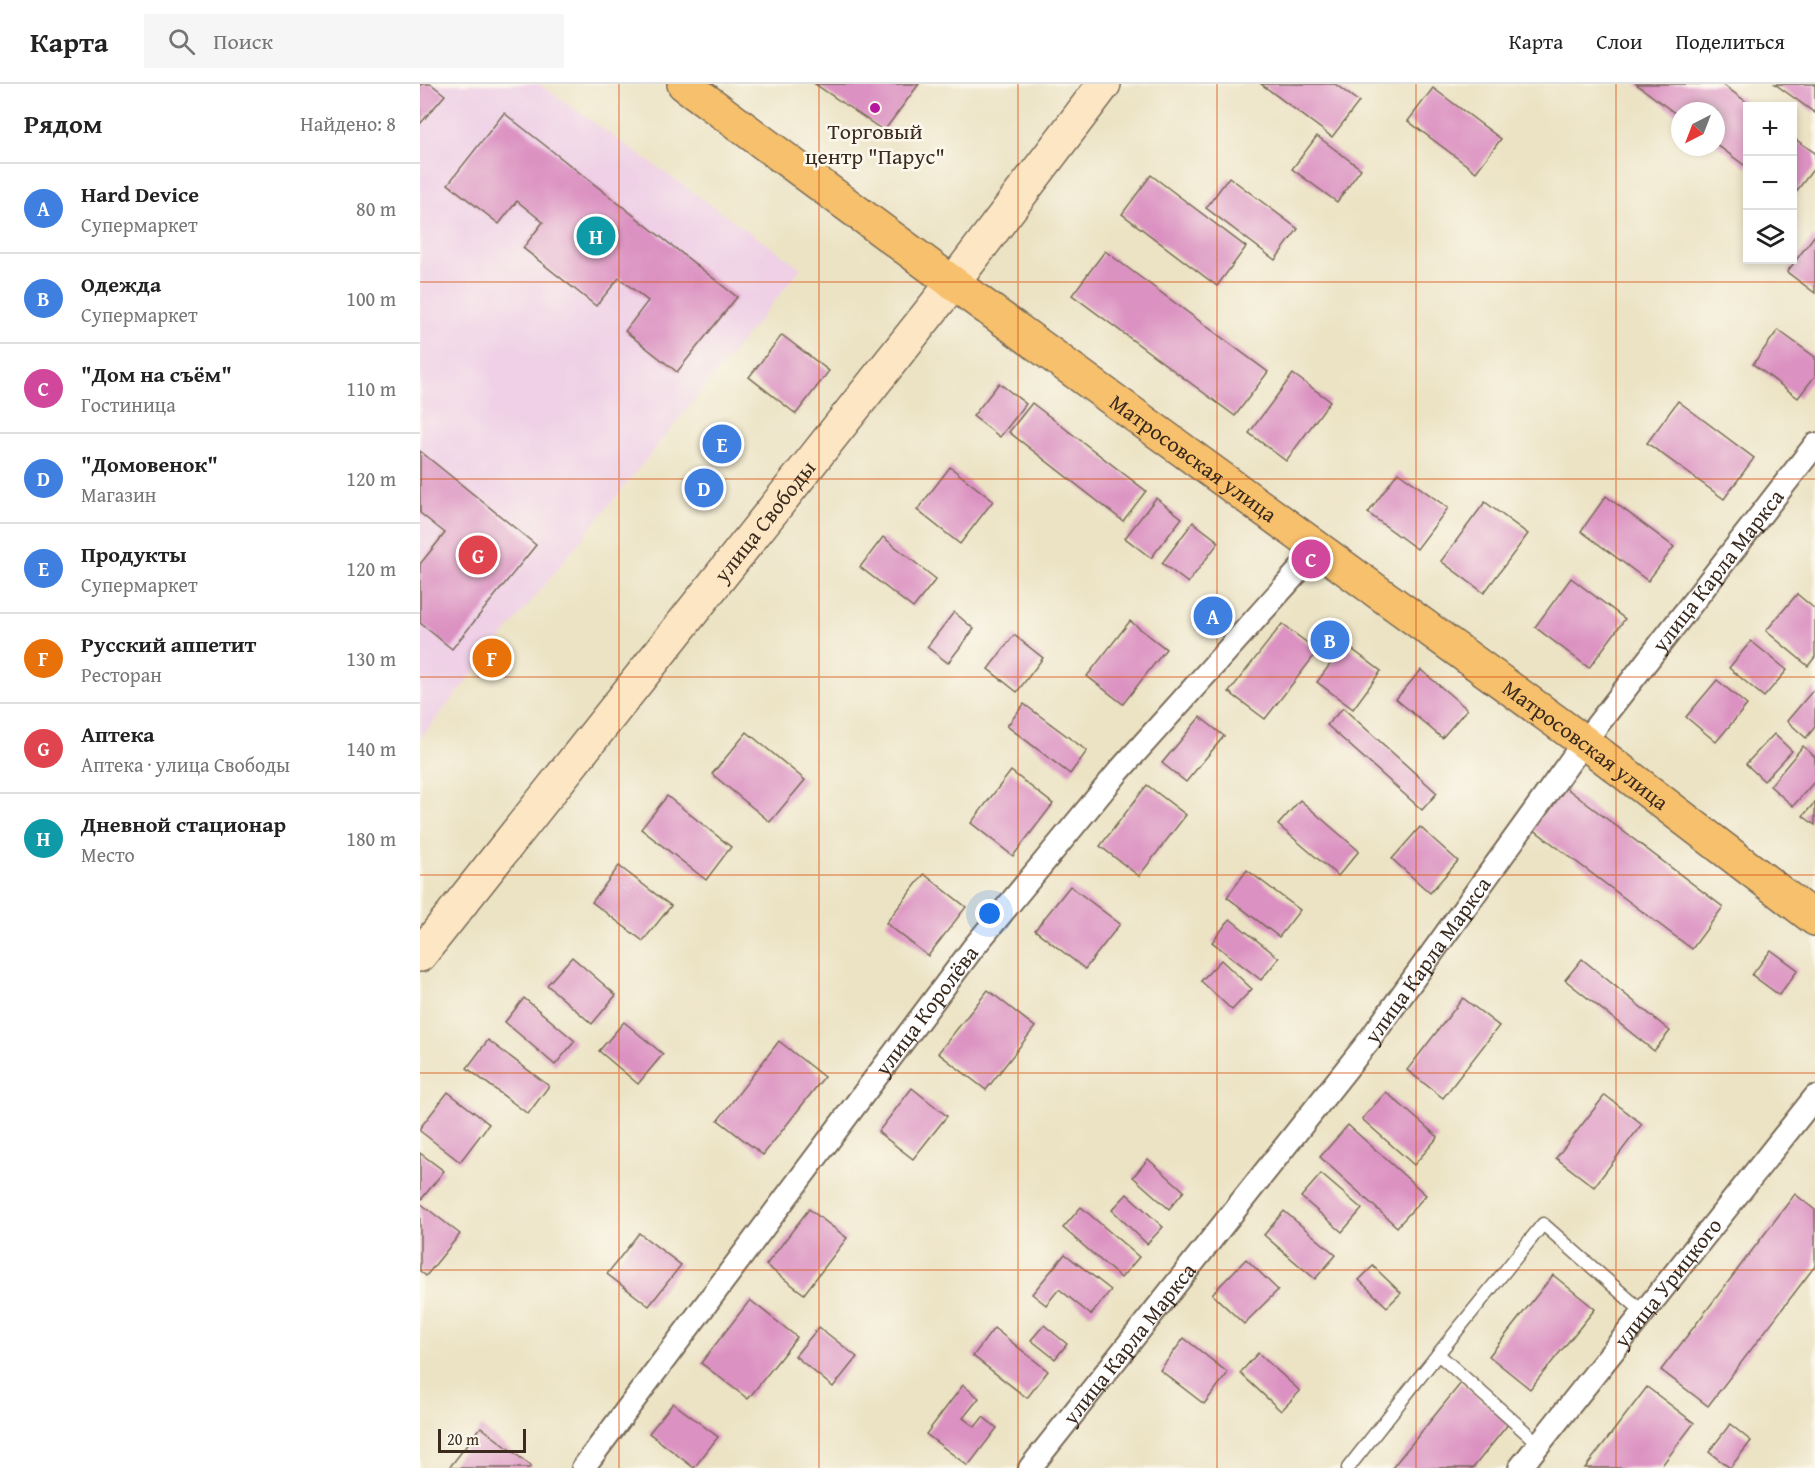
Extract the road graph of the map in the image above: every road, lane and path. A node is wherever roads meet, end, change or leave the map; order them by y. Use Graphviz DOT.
graph roads {
  1 [pos="684,84"];
  2 [pos="1104,84"];
  3 [pos="953,283"];
  4 [pos="1815,445"];
  5 [pos="1319,548"];
  6 [pos="1584,742"];
  7 [pos="1815,919"];
  8 [pos="420,955"];
  9 [pos="1815,1097"];
  10 [pos="1643,1312"];
  11 [pos="1438,1354"];
  12 [pos="1539,1444"];
  13 [pos="584,1468"];
  14 [pos="1030,1468"];
  15 [pos="1348,1468"];
  16 [pos="1520,1468"];
  1 -- 3 [label="highway, Матросовская улица"];
  2 -- 3 [label="street, улица Свободы"];
  3 -- 5 [label="highway, Матросовская улица"];
  3 -- 8 [label="street, улица Свободы"];
  4 -- 6 [label="street, улица Карла Маркса"];
  5 -- 6 [label="highway, Матросовская улица"];
  5 -- 13 [label="street, улица Королёва"];
  6 -- 7 [label="highway, Матросовская улица"];
  6 -- 14 [label="street, улица Карла Маркса"];
  9 -- 10 [label="street, улица Урицкого"];
  10 -- 11 [label="lane"];
  10 -- 12 [label="street, улица Урицкого"];
  11 -- 12 [label="lane"];
  11 -- 15 [label="lane"];
  12 -- 16 [label="street, улица Урицкого"];
}
